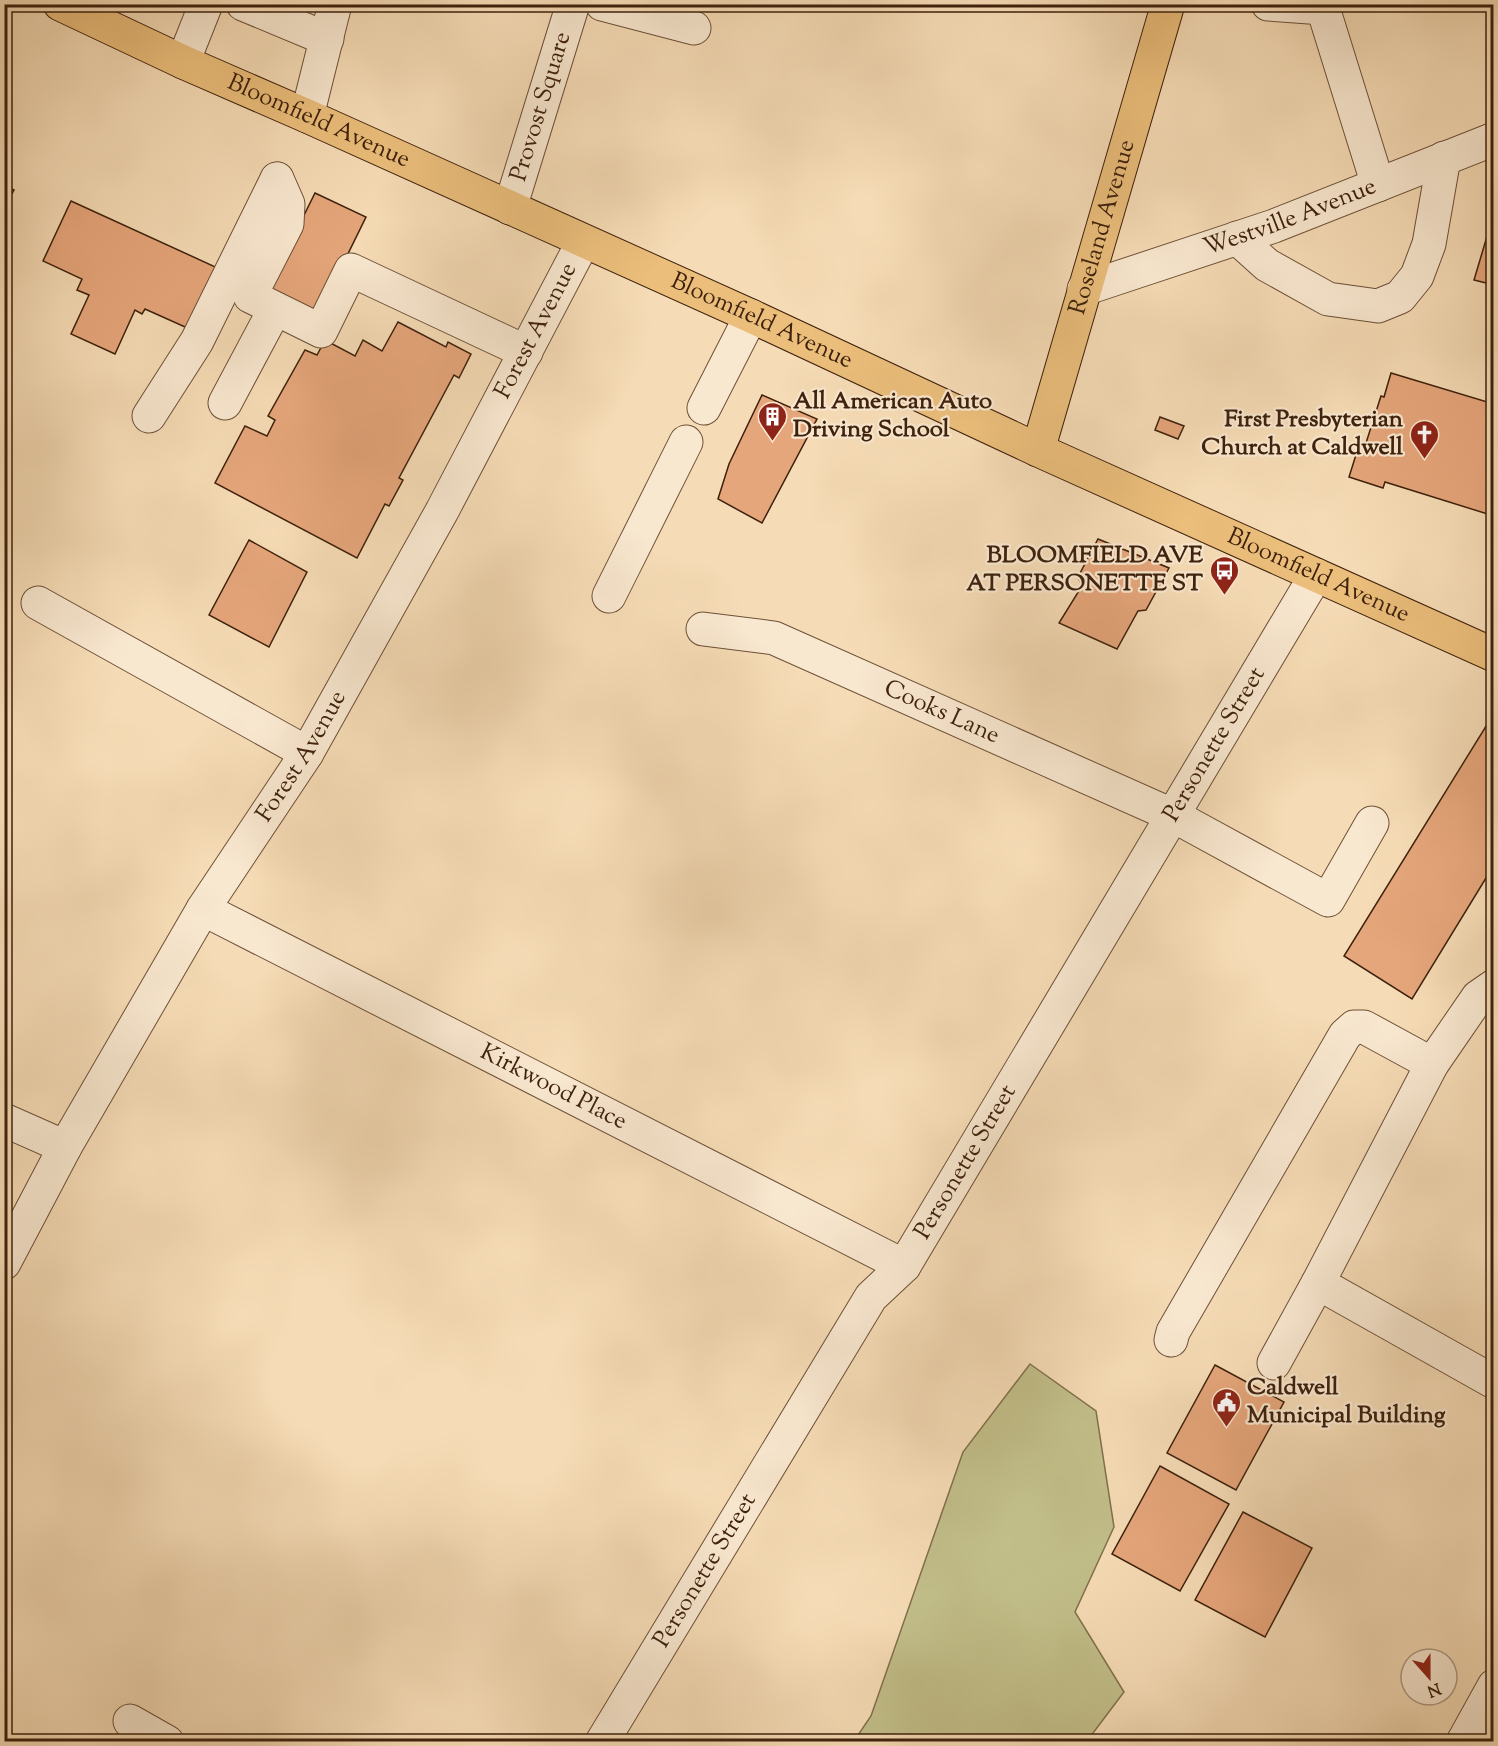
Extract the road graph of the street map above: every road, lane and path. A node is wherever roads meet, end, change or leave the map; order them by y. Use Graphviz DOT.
graph roads {
  1 [pos="60,4"];
  2 [pos="206,4"];
  3 [pos="243,4"];
  4 [pos="335,4"];
  5 [pos="1168,4"];
  6 [pos="1268,4"];
  7 [pos="580,5"];
  8 [pos="694,28"];
  9 [pos="327,39"];
  10 [pos="183,62"];
  11 [pos="307,116"];
  12 [pos="1494,139"];
  13 [pos="1444,158"];
  14 [pos="1378,185"];
  15 [pos="510,208"];
  16 [pos="1237,238"];
  17 [pos="583,242"];
  18 [pos="1084,289"];
  19 [pos="275,309"];
  20 [pos="751,316"];
  21 [pos="526,352"];
  22 [pos="225,403"];
  23 [pos="704,408"];
  24 [pos="149,416"];
  25 [pos="686,442"];
  26 [pos="1038,450"];
  27 [pos="1316,575"];
  28 [pos="609,596"];
  29 [pos="38,603"];
  30 [pos="704,629"];
  31 [pos="1494,655"];
  32 [pos="307,753"];
  33 [pos="1173,816"];
  34 [pos="1372,823"];
  35 [pos="203,909"];
  36 [pos="1494,986"];
  37 [pos="1432,1064"];
  38 [pos="4,1120"];
  39 [pos="65,1147"];
  40 [pos="4,1263"];
  41 [pos="904,1266"];
  42 [pos="1318,1283"];
  43 [pos="1171,1340"];
  44 [pos="1274,1363"];
  45 [pos="1494,1382"];
  46 [pos="1494,1686"];
  47 [pos="130,1722"];
  48 [pos="166,1742"];
  49 [pos="602,1742"];
  50 [pos="1463,1742"];
  1 -- 10 [label="main road, Bloomfield Avenue"];
  2 -- 10 [label="street"];
  3 -- 9 [label="street"];
  4 -- 9 [label="street"];
  5 -- 18 [label="main road, Roseland Avenue"];
  6 -- 14 [label="street"];
  7 -- 8 [label="street"];
  7 -- 15 [label="street, Provost Square"];
  9 -- 11 [label="street"];
  10 -- 11 [label="main road, Bloomfield Avenue"];
  11 -- 15 [label="main road, Bloomfield Avenue"];
  12 -- 13 [label="street, Westville Avenue"];
  13 -- 14 [label="street, Westville Avenue"];
  13 -- 16 [label="street"];
  14 -- 16 [label="street, Westville Avenue"];
  15 -- 17 [label="main road, Bloomfield Avenue"];
  16 -- 18 [label="street, Westville Avenue"];
  17 -- 20 [label="main road, Bloomfield Avenue"];
  17 -- 21 [label="street, Forest Avenue"];
  18 -- 26 [label="main road, Roseland Avenue"];
  19 -- 21 [label="street"];
  19 -- 22 [label="street"];
  19 -- 24 [label="street"];
  20 -- 23 [label="street"];
  20 -- 26 [label="main road, Bloomfield Avenue"];
  21 -- 32 [label="street, Forest Avenue"];
  25 -- 28 [label="street"];
  26 -- 27 [label="main road, Bloomfield Avenue"];
  27 -- 31 [label="main road, Bloomfield Avenue"];
  27 -- 33 [label="street, Personette Street"];
  29 -- 32 [label="street"];
  30 -- 33 [label="street, Cooks Lane"];
  32 -- 35 [label="street, Forest Avenue"];
  33 -- 34 [label="street, Cooks Lane"];
  33 -- 41 [label="street, Personette Street"];
  35 -- 39 [label="street, Forest Avenue"];
  35 -- 41 [label="street, Kirkwood Place"];
  36 -- 37 [label="street"];
  37 -- 42 [label="street"];
  37 -- 43 [label="street"];
  38 -- 39 [label="street"];
  39 -- 40 [label="street, Forest Avenue"];
  41 -- 49 [label="street, Personette Street"];
  42 -- 44 [label="street"];
  42 -- 45 [label="street"];
  46 -- 50 [label="street"];
  47 -- 48 [label="street"];
}
